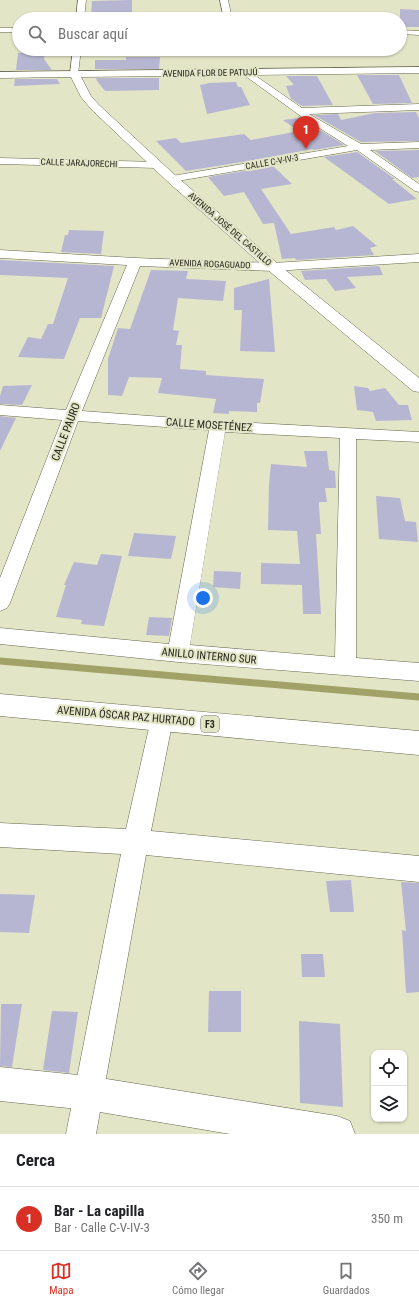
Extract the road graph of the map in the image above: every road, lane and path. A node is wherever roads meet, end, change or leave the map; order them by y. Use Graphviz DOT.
graph roads {
  1 [pos="82,0"];
  2 [pos="224,0"];
  3 [pos="81,12"];
  4 [pos="227,12"];
  5 [pos="0,30"];
  6 [pos="12,30"];
  7 [pos="407,32"];
  8 [pos="419,33"];
  9 [pos="76,56"];
  10 [pos="419,70"];
  11 [pos="247,73"];
  12 [pos="74,74"];
  13 [pos="0,75"];
  14 [pos="419,107"];
  15 [pos="301,111"];
  16 [pos="419,146"];
  17 [pos="358,147"];
  18 [pos="0,161"];
  19 [pos="158,165"];
  20 [pos="172,179"];
  21 [pos="419,189"];
  22 [pos="0,254"];
  23 [pos="419,258"];
  24 [pos="134,262"];
  25 [pos="273,266"];
  26 [pos="419,387"];
  27 [pos="0,410"];
  28 [pos="72,415"];
  29 [pos="218,426"];
  30 [pos="348,433"];
  31 [pos="419,437"];
  32 [pos="0,603"];
  33 [pos="0,636"];
  34 [pos="178,653"];
  35 [pos="345,666"];
  36 [pos="419,672"];
  37 [pos="0,705"];
  38 [pos="162,719"];
  39 [pos="419,743"];
  40 [pos="0,835"];
  41 [pos="136,842"];
  42 [pos="419,869"];
  43 [pos="0,1084"];
  44 [pos="88,1093"];
  45 [pos="81,1134"];
  46 [pos="337,1134"];
  1 -- 3 [label="street"];
  2 -- 4 [label="street"];
  5 -- 6 [label="street"];
  7 -- 8 [label="street"];
  9 -- 12 [label="street"];
  10 -- 11 [label="main road, AVENIDA FLOR DE PATUJÚ"];
  11 -- 12 [label="main road, AVENIDA FLOR DE PATUJÚ"];
  11 -- 15 [label="street"];
  12 -- 13 [label="main road, AVENIDA FLOR DE PATUJÚ"];
  12 -- 19 [label="main road, AVENIDA JOSÉ DEL CASTILLO"];
  14 -- 15 [label="street"];
  15 -- 17 [label="street"];
  16 -- 17 [label="street, CALLE C-V-IV-3"];
  17 -- 20 [label="street, CALLE C-V-IV-3"];
  17 -- 21 [label="street"];
  18 -- 19 [label="street, CALLE JARAJORECHI"];
  19 -- 20 [label="main road, AVENIDA JOSÉ DEL CASTILLO"];
  20 -- 25 [label="main road, AVENIDA JOSÉ DEL CASTILLO"];
  22 -- 24 [label="street, AVENIDA ROGAGUADO"];
  23 -- 25 [label="street, AVENIDA ROGAGUADO"];
  24 -- 25 [label="street, AVENIDA ROGAGUADO"];
  24 -- 28 [label="street, CALLE PAURO"];
  25 -- 26 [label="main road, AVENIDA JOSÉ DEL CASTILLO"];
  27 -- 28 [label="street, CALLE MOSETÉNEZ"];
  28 -- 29 [label="street, CALLE MOSETÉNEZ"];
  28 -- 32 [label="street, CALLE PAURO"];
  29 -- 30 [label="street, CALLE MOSETÉNEZ"];
  29 -- 34 [label="street"];
  30 -- 31 [label="street, CALLE MOSETÉNEZ"];
  30 -- 35 [label="street"];
  33 -- 34 [label="street, ANILLO INTERNO SUR"];
  34 -- 35 [label="street, ANILLO INTERNO SUR"];
  35 -- 36 [label="street, ANILLO INTERNO SUR"];
  37 -- 38 [label="main road, AVENIDA ÓSCAR PAZ HURTADO / F3"];
  38 -- 39 [label="main road, AVENIDA ÓSCAR PAZ HURTADO / F3"];
  38 -- 41 [label="street"];
  40 -- 41 [label="street"];
  41 -- 42 [label="street"];
  41 -- 44 [label="street"];
  43 -- 44 [label="main road"];
  44 -- 45 [label="street"];
  44 -- 46 [label="main road"];
}
